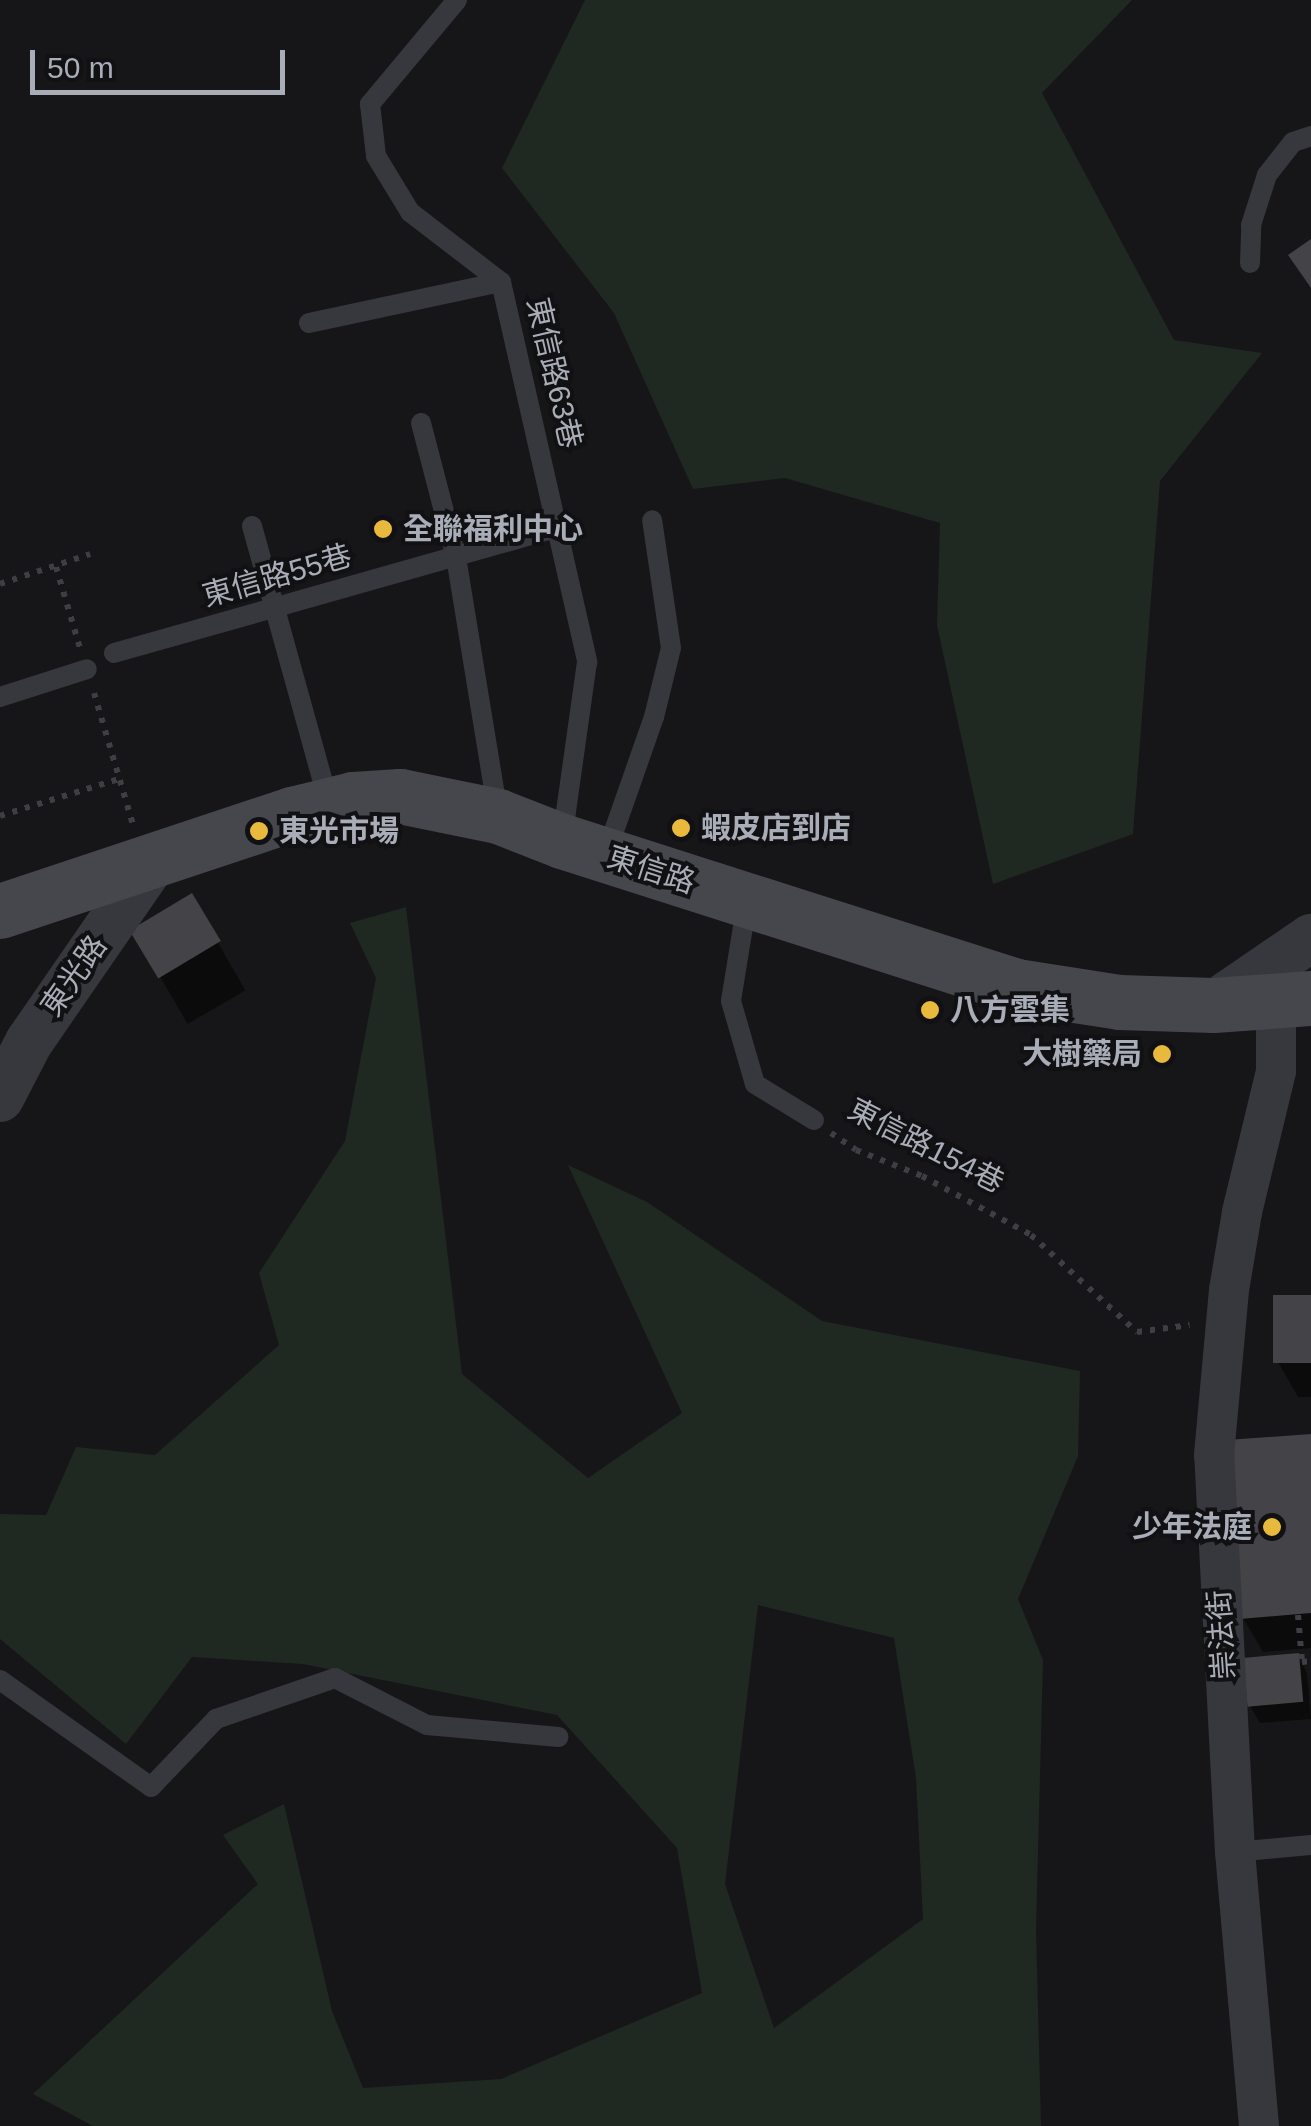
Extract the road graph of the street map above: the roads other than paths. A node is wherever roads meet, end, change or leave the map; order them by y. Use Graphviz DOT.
graph roads {
  1 [pos="457,0"];
  2 [pos="1311,136"];
  3 [pos="1250,263"];
  4 [pos="502,282"];
  5 [pos="309,323"];
  6 [pos="420,424"];
  7 [pos="652,520"];
  8 [pos="252,526"];
  9 [pos="559,527"];
  10 [pos="456,557"];
  11 [pos="274,608"];
  12 [pos="114,653"];
  13 [pos="87,669"];
  14 [pos="0,697"];
  15 [pos="330,805"];
  16 [pos="498,816"];
  17 [pos="584,848"];
  18 [pos="156,858"];
  19 [pos="747,902"];
  20 [pos="0,911"];
  21 [pos="1311,938"];
  22 [pos="1285,989"];
  23 [pos="0,1098"];
  24 [pos="814,1120"];
  25 [pos="0,1680"];
  26 [pos="558,1737"];
  27 [pos="1311,1844"];
  28 [pos="1235,1852"];
  29 [pos="1259,2126"];
  1 -- 4 [label="lane, 東信路63巷"];
  2 -- 3 [label="lane"];
  4 -- 5 [label="lane"];
  4 -- 9 [label="lane, 東信路63巷"];
  6 -- 10 [label="lane"];
  7 -- 17 [label="lane"];
  8 -- 11 [label="lane"];
  9 -- 10 [label="lane, 東信路55巷"];
  9 -- 17 [label="lane, 東信路63巷"];
  10 -- 11 [label="lane, 東信路55巷"];
  10 -- 16 [label="lane"];
  11 -- 12 [label="lane, 東信路55巷"];
  11 -- 15 [label="lane"];
  13 -- 14 [label="lane"];
  15 -- 16 [label="main road, 東信路"];
  15 -- 18 [label="main road, 東信路"];
  16 -- 17 [label="main road, 東信路"];
  17 -- 19 [label="main road, 東信路"];
  18 -- 20 [label="main road, 東信路"];
  18 -- 23 [label="street, 東光路"];
  19 -- 22 [label="main road, 東信路"];
  19 -- 24 [label="lane, 東信路154巷"];
  21 -- 22 [label="street"];
  22 -- 28 [label="street, 崇法街"];
  25 -- 26 [label="lane"];
  27 -- 28 [label="lane"];
  28 -- 29 [label="street, 崇法街"];
}
